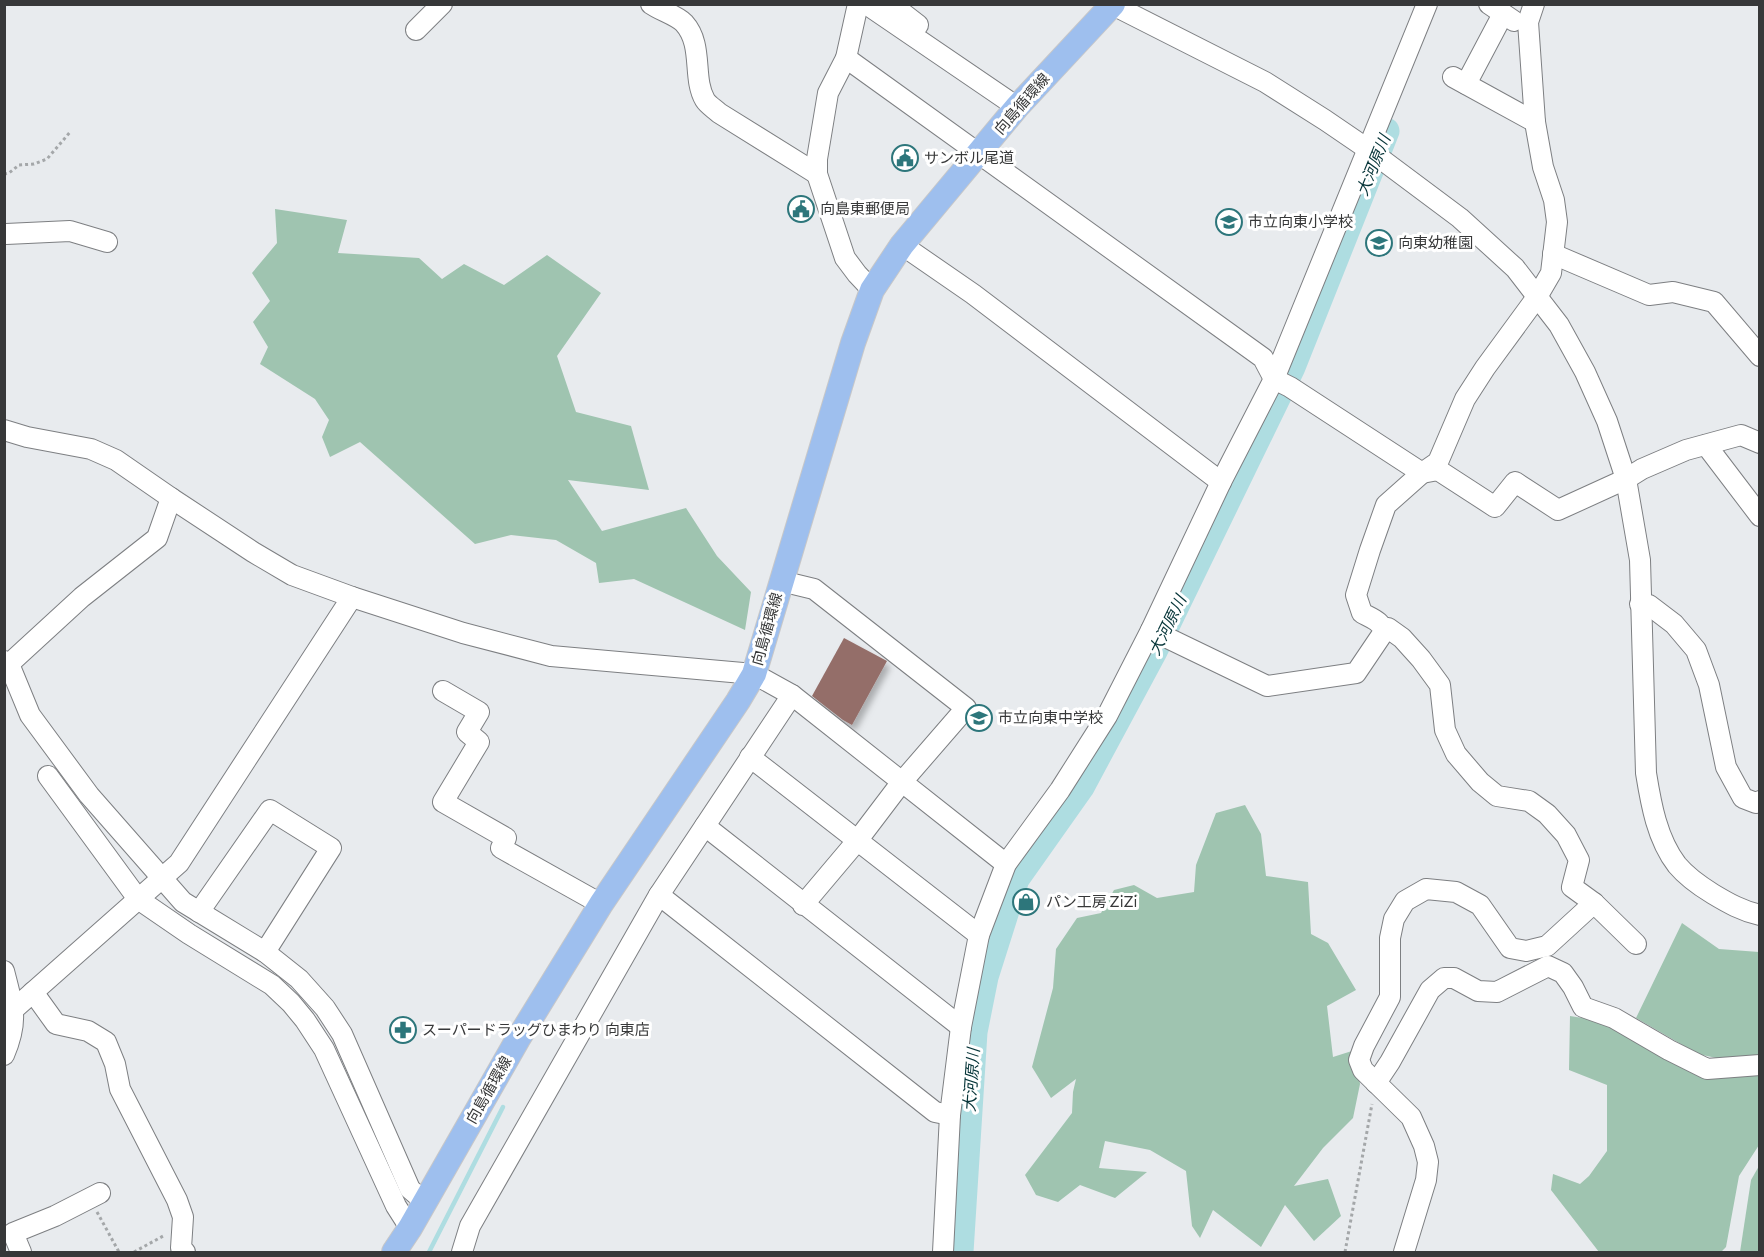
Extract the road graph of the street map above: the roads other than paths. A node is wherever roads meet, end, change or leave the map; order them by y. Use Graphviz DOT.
graph roads {
  1 [pos="442,4"];
  2 [pos="651,4"];
  3 [pos="858,4"];
  4 [pos="866,4"];
  5 [pos="891,4"];
  6 [pos="1112,5"];
  7 [pos="1426,5"];
  8 [pos="1496,9"];
  9 [pos="1531,13"];
  10 [pos="416,30"];
  11 [pos="952,50"];
  12 [pos="846,58"];
  13 [pos="1017,107"];
  14 [pos="1535,122"];
  15 [pos="1369,150"];
  16 [pos="980,153"];
  17 [pos="817,174"];
  18 [pos="5,235"];
  19 [pos="107,242"];
  20 [pos="902,245"];
  21 [pos="1553,254"];
  22 [pos="872,290"];
  23 [pos="1538,297"];
  24 [pos="1760,356"];
  25 [pos="1281,383"];
  26 [pos="4,430"];
  27 [pos="1760,443"];
  28 [pos="1706,444"];
  29 [pos="1422,473"];
  30 [pos="1626,479"];
  31 [pos="1221,482"];
  32 [pos="171,498"];
  33 [pos="1760,516"];
  34 [pos="781,580"];
  35 [pos="352,597"];
  36 [pos="1640,604"];
  37 [pos="1383,629"];
  38 [pos="1151,630"];
  39 [pos="7,663"];
  40 [pos="754,674"];
  41 [pos="443,691"];
  42 [pos="792,695"];
  43 [pos="750,757"];
  44 [pos="48,776"];
  45 [pos="902,783"];
  46 [pos="1760,801"];
  47 [pos="705,826"];
  48 [pos="857,841"];
  49 [pos="1006,864"];
  50 [pos="162,878"];
  51 [pos="659,895"];
  52 [pos="138,899"];
  53 [pos="1594,903"];
  54 [pos="601,904"];
  55 [pos="803,905"];
  56 [pos="199,912"];
  57 [pos="1760,915"];
  58 [pos="979,935"];
  59 [pos="1636,944"];
  60 [pos="265,952"];
  61 [pos="4,971"];
  62 [pos="33,992"];
  63 [pos="14,1010"];
  64 [pos="961,1027"];
  65 [pos="4,1055"];
  66 [pos="1760,1065"];
  67 [pos="1376,1083"];
  68 [pos="950,1115"];
  69 [pos="95,1196"];
  70 [pos="425,1202"];
  71 [pos="4,1222"];
  72 [pos="410,1227"];
  73 [pos="4,1229"];
  74 [pos="4,1237"];
  75 [pos="14,1252"];
  76 [pos="21,1252"];
  77 [pos="185,1252"];
  78 [pos="394,1252"];
  79 [pos="462,1252"];
  80 [pos="943,1252"];
  81 [pos="1404,1252"];
  1 -- 10 [label="street"];
  2 -- 17 [label="street"];
  3 -- 12 [label="street"];
  4 -- 13 [label="street"];
  5 -- 11 [label="street"];
  6 -- 13 [label="main road, 向島循環線"];
  6 -- 15 [label="street"];
  7 -- 15 [label="street"];
  8 -- 9 [label="street"];
  8 -- 14 [label="street"];
  9 -- 14 [label="street"];
  12 -- 16 [label="street"];
  12 -- 17 [label="street"];
  13 -- 16 [label="main road, 向島循環線"];
  14 -- 21 [label="street"];
  15 -- 23 [label="street"];
  15 -- 25 [label="street"];
  16 -- 20 [label="main road, 向島循環線"];
  16 -- 25 [label="street"];
  17 -- 22 [label="street"];
  18 -- 19 [label="street"];
  20 -- 22 [label="main road, 向島循環線"];
  20 -- 31 [label="street"];
  21 -- 23 [label="street"];
  21 -- 24 [label="street"];
  22 -- 34 [label="main road, 向島循環線"];
  23 -- 29 [label="street"];
  23 -- 30 [label="street"];
  25 -- 29 [label="street"];
  25 -- 31 [label="street"];
  26 -- 32 [label="street"];
  27 -- 28 [label="street"];
  28 -- 30 [label="street"];
  28 -- 33 [label="street"];
  29 -- 30 [label="street"];
  29 -- 37 [label="street"];
  30 -- 36 [label="street"];
  31 -- 38 [label="street"];
  32 -- 35 [label="street"];
  32 -- 39 [label="street"];
  34 -- 40 [label="main road, 向島循環線"];
  34 -- 45 [label="street"];
  35 -- 40 [label="street"];
  35 -- 50 [label="street"];
  36 -- 46 [label="street"];
  36 -- 57 [label="street"];
  37 -- 38 [label="street"];
  37 -- 53 [label="street"];
  38 -- 49 [label="street"];
  39 -- 50 [label="street"];
  40 -- 42 [label="street"];
  40 -- 54 [label="main road, 向島循環線"];
  41 -- 54 [label="street"];
  42 -- 43 [label="street"];
  42 -- 45 [label="street"];
  43 -- 47 [label="street"];
  43 -- 48 [label="street"];
  44 -- 52 [label="street"];
  45 -- 48 [label="street"];
  45 -- 49 [label="street"];
  47 -- 51 [label="street"];
  47 -- 55 [label="street"];
  48 -- 55 [label="street"];
  48 -- 58 [label="street"];
  49 -- 58 [label="street"];
  50 -- 52 [label="street"];
  50 -- 56 [label="street"];
  51 -- 68 [label="street"];
  51 -- 79 [label="street"];
  52 -- 62 [label="street"];
  52 -- 72 [label="street"];
  53 -- 59 [label="street"];
  53 -- 67 [label="street"];
  54 -- 70 [label="main road, 向島循環線"];
  55 -- 64 [label="street"];
  56 -- 60 [label="street"];
  56 -- 60 [label="street"];
  58 -- 64 [label="street"];
  60 -- 70 [label="street"];
  61 -- 63 [label="street"];
  62 -- 63 [label="street"];
  62 -- 77 [label="street"];
  63 -- 65 [label="street"];
  64 -- 68 [label="street"];
  66 -- 67 [label="street"];
  67 -- 81 [label="street"];
  68 -- 80 [label="street"];
  69 -- 76 [label="street"];
  70 -- 72 [label="main road, 向島循環線"];
  71 -- 73 [label="street"];
  72 -- 78 [label="main road, 向島循環線"];
  74 -- 75 [label="street"];
}
